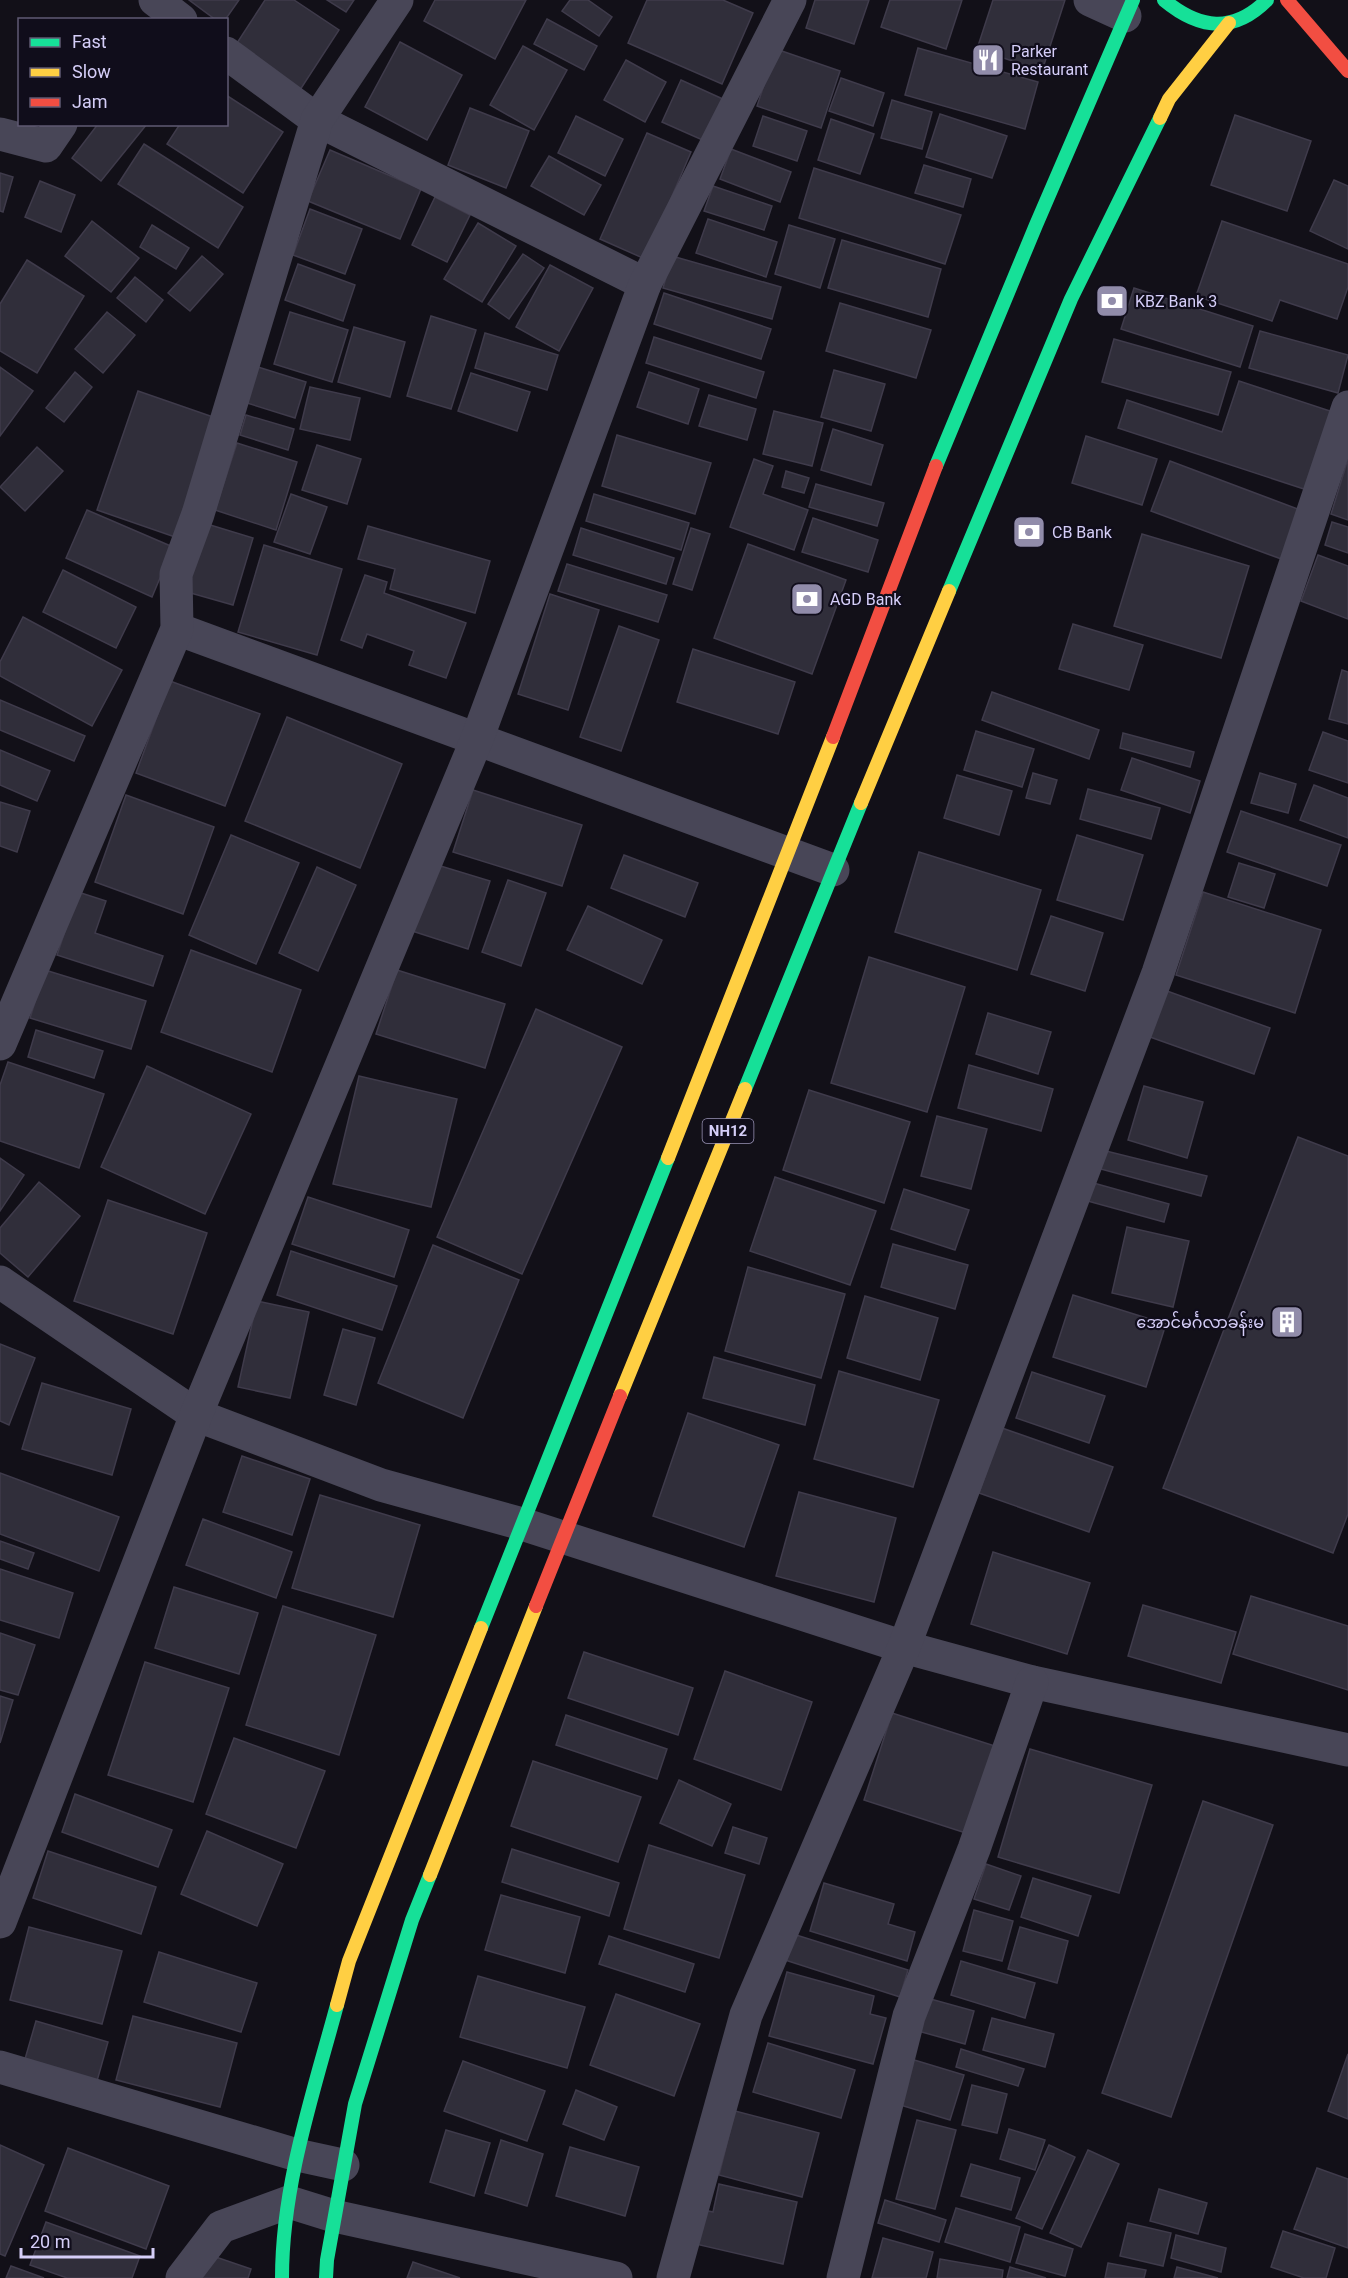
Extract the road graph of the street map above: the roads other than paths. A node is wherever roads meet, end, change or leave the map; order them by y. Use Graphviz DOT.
graph roads {
  1 [pos="149,0"];
  2 [pos="155,0"];
  3 [pos="397,0"];
  4 [pos="790,0"];
  5 [pos="1090,0"];
  6 [pos="1164,0"];
  7 [pos="1267,0"];
  8 [pos="1287,0"];
  9 [pos="1129,8"];
  10 [pos="137,18"];
  11 [pos="178,18"];
  12 [pos="1229,23"];
  13 [pos="228,54"];
  14 [pos="1348,71"];
  15 [pos="317,120"];
  16 [pos="61,126"];
  17 [pos="0,134"];
  18 [pos="645,284"];
  19 [pos="1348,407"];
  20 [pos="177,629"];
  21 [pos="477,739"];
  22 [pos="788,854"];
  23 [pos="833,870"];
  24 [pos="0,1044"];
  25 [pos="0,1282"];
  26 [pos="196,1415"];
  27 [pos="522,1524"];
  28 [pos="563,1538"];
  29 [pos="904,1647"];
  30 [pos="1032,1682"];
  31 [pos="1348,1750"];
  32 [pos="0,1922"];
  33 [pos="0,2067"];
  34 [pos="297,2155"];
  35 [pos="344,2165"];
  36 [pos="289,2202"];
  37 [pos="334,2216"];
  38 [pos="182,2278"];
  39 [pos="282,2278"];
  40 [pos="326,2278"];
  41 [pos="616,2278"];
  42 [pos="673,2278"];
  43 [pos="843,2278"];
  1 -- 10 [label="street"];
  2 -- 11 [label="street"];
  3 -- 15 [label="street"];
  4 -- 18 [label="street"];
  5 -- 9 [label="street"];
  6 -- 12 [label="main road, NH12"];
  7 -- 12 [label="main road, NH12"];
  8 -- 14 [label="main road"];
  9 -- 22 [label="main road, NH12"];
  12 -- 23 [label="main road, NH12"];
  13 -- 15 [label="street"];
  15 -- 18 [label="street"];
  15 -- 20 [label="street"];
  16 -- 17 [label="street"];
  18 -- 21 [label="street"];
  19 -- 29 [label="street"];
  20 -- 21 [label="street"];
  20 -- 24 [label="street"];
  21 -- 22 [label="street"];
  21 -- 26 [label="street"];
  22 -- 23 [label="street"];
  22 -- 27 [label="main road, NH12"];
  23 -- 28 [label="main road, NH12"];
  25 -- 26 [label="street"];
  26 -- 27 [label="street"];
  26 -- 32 [label="street"];
  27 -- 28 [label="street"];
  27 -- 34 [label="main road, NH12"];
  28 -- 29 [label="street"];
  28 -- 35 [label="main road, NH12"];
  29 -- 30 [label="street"];
  29 -- 42 [label="street"];
  30 -- 31 [label="street"];
  30 -- 43 [label="street"];
  33 -- 34 [label="street"];
  34 -- 35 [label="street"];
  34 -- 36 [label="main road, NH12"];
  35 -- 37 [label="main road, NH12"];
  36 -- 37 [label="street"];
  36 -- 38 [label="street"];
  36 -- 39 [label="main road, NH12"];
  37 -- 40 [label="main road, NH12"];
  37 -- 41 [label="street"];
}
